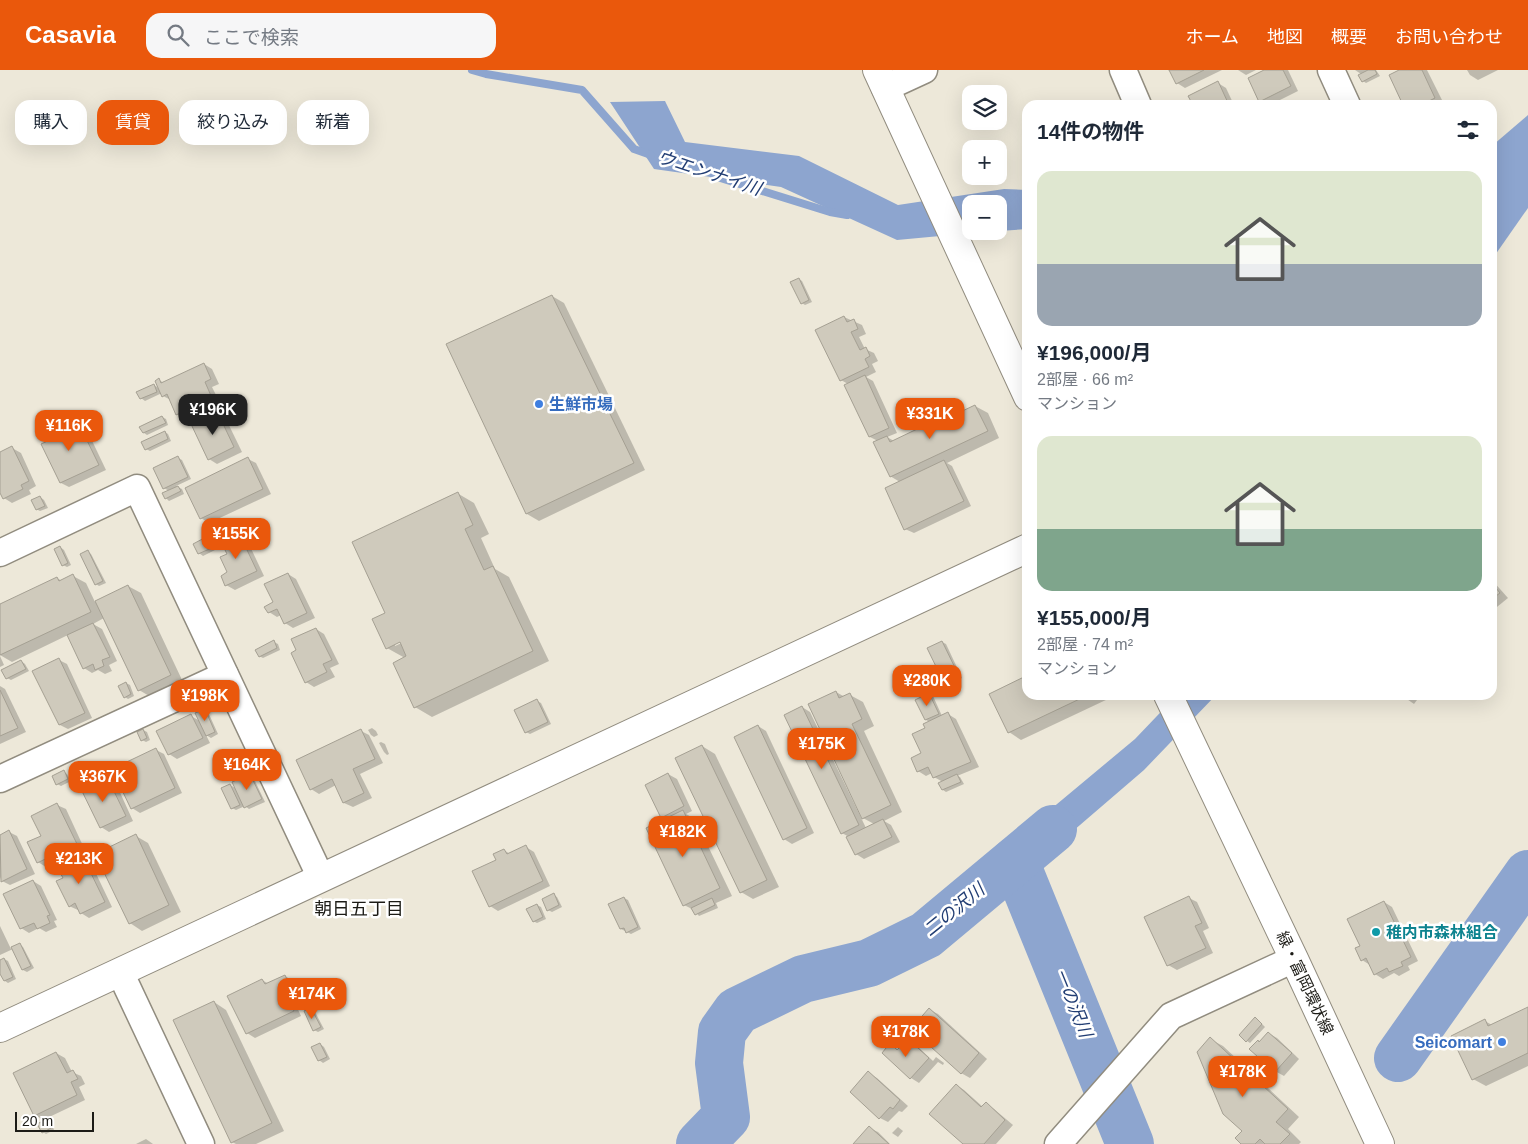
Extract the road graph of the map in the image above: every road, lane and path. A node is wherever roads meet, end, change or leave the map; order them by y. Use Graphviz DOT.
graph roads {
  1 [pos="924,70"];
  2 [pos="1123,70"];
  3 [pos="1331,70"];
  4 [pos="881,79"];
  5 [pos="1136,100"];
  6 [pos="1345,100"];
  7 [pos="1022,384"];
  8 [pos="1022,551"];
  9 [pos="0,553"];
  10 [pos="225,675"];
  11 [pos="1170,700"];
  12 [pos="0,779"];
  13 [pos="321,878"];
  14 [pos="1294,959"];
  15 [pos="120,972"];
  16 [pos="0,1028"];
  17 [pos="201,1144"];
  18 [pos="1058,1144"];
  19 [pos="1380,1144"];
  1 -- 4 [label="street"];
  2 -- 5 [label="street"];
  3 -- 6 [label="street"];
  4 -- 7 [label="street"];
  8 -- 13 [label="street"];
  9 -- 10 [label="street"];
  10 -- 12 [label="street"];
  10 -- 13 [label="street"];
  11 -- 14 [label="street, 緑・富岡環状線"];
  13 -- 15 [label="street"];
  14 -- 18 [label="street"];
  14 -- 19 [label="street, 緑・富岡環状線"];
  15 -- 16 [label="street"];
  15 -- 17 [label="street"];
}
